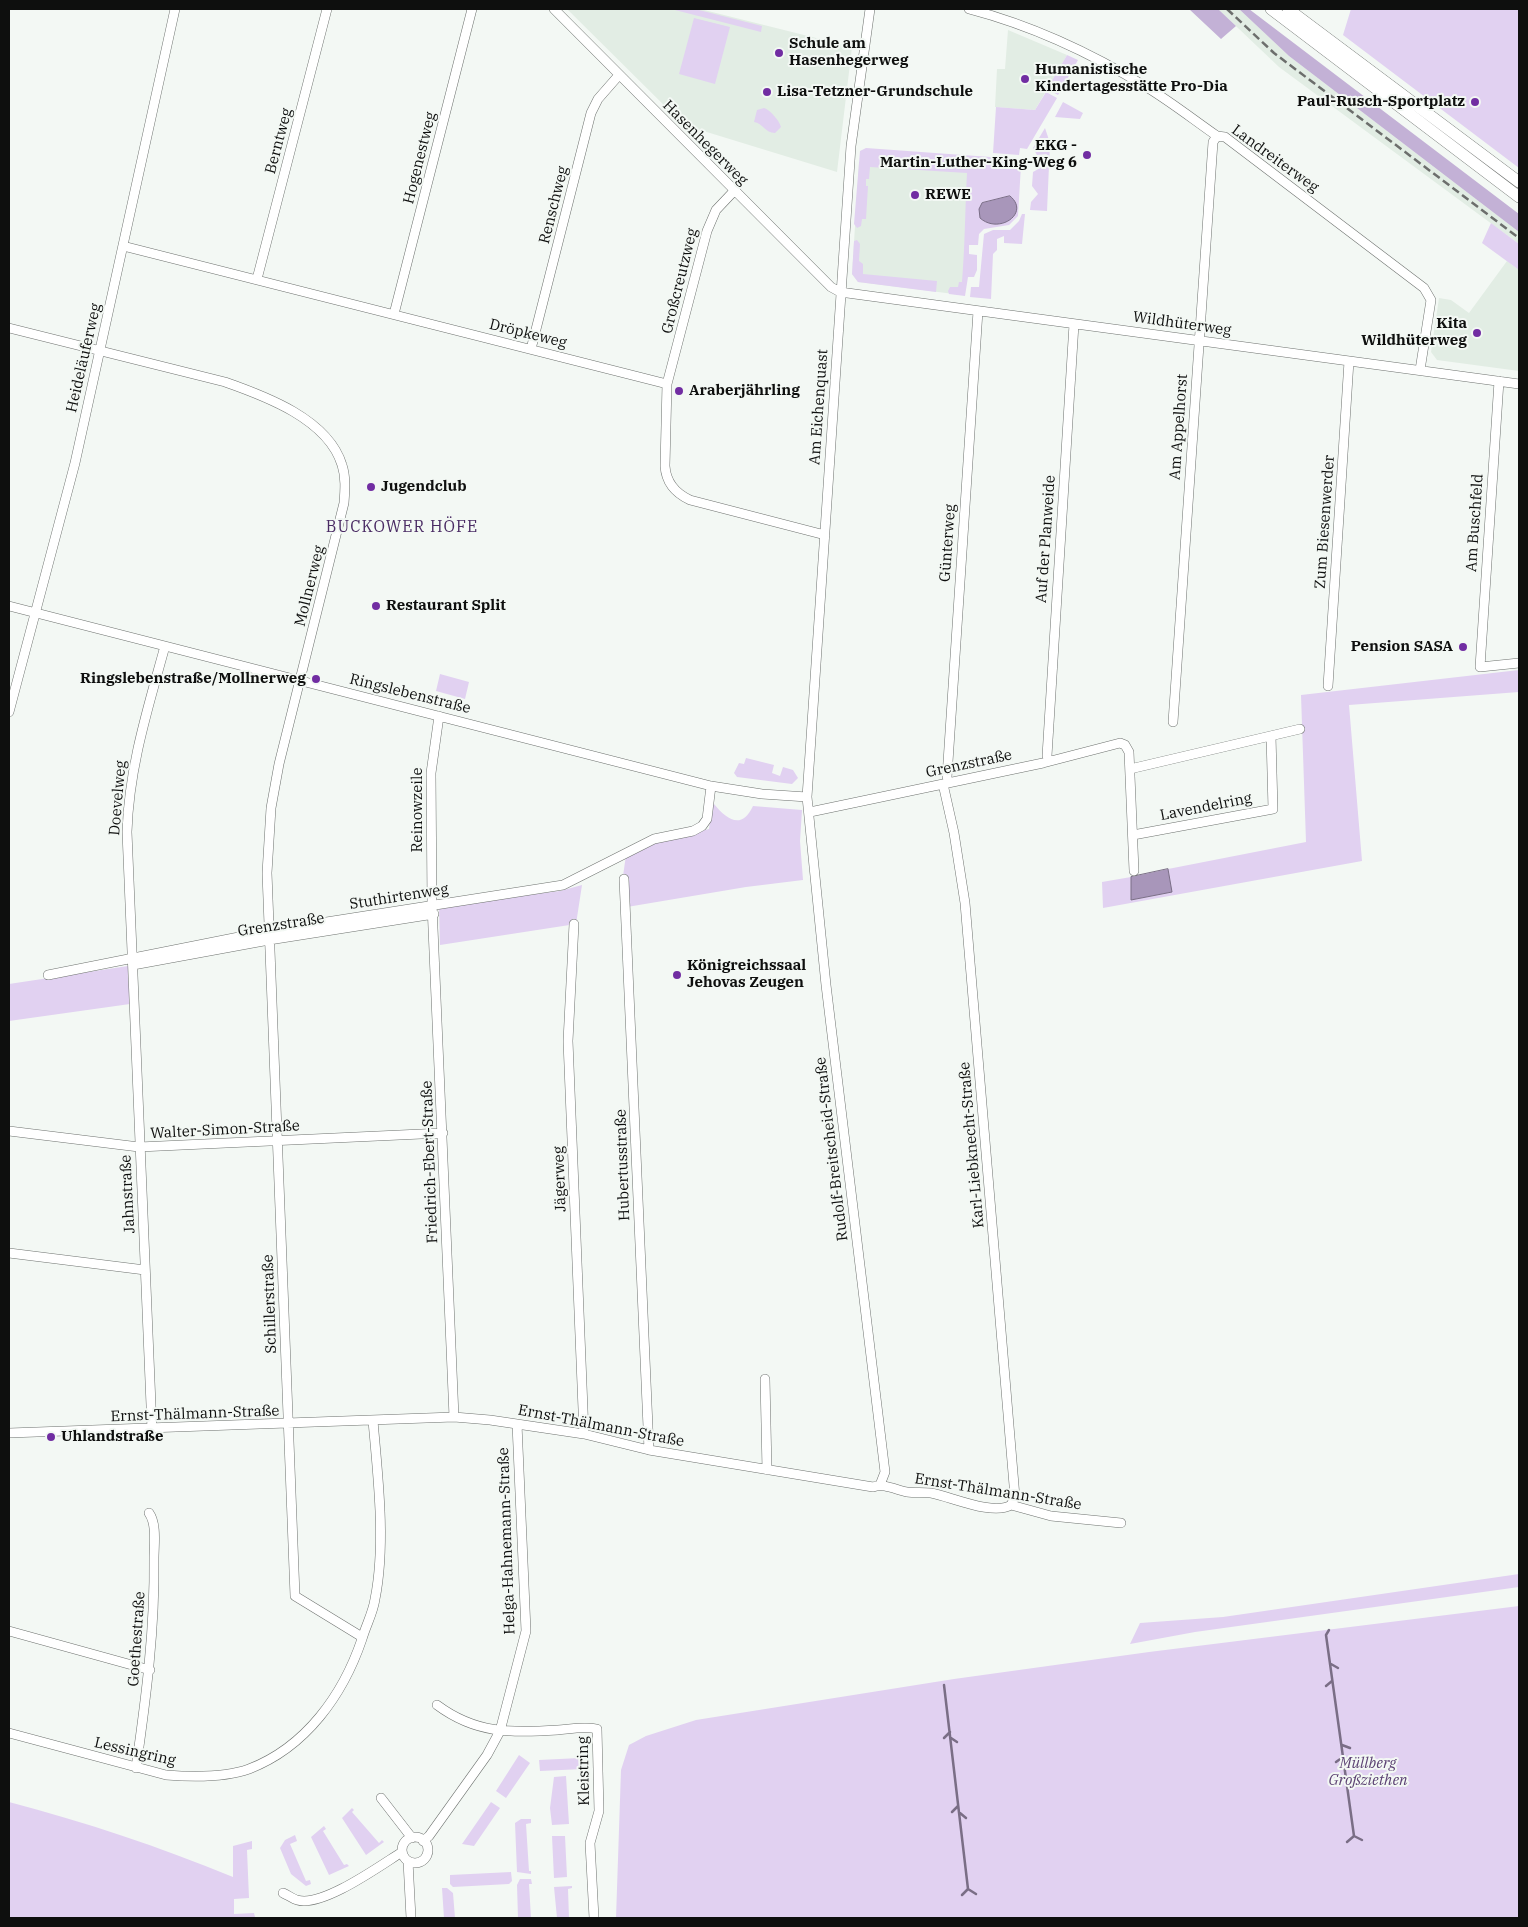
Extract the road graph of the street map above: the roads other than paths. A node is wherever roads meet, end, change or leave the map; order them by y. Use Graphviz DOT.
graph roads {
  1 [pos="176,9"];
  2 [pos="327,9"];
  3 [pos="472,9"];
  4 [pos="554,9"];
  5 [pos="870,9"];
  6 [pos="969,9"];
  7 [pos="1271,9"];
  8 [pos="1288,9"];
  9 [pos="619,75"];
  10 [pos="1217,136"];
  11 [pos="1519,182"];
  12 [pos="734,192"];
  13 [pos="1519,196"];
  14 [pos="123,246"];
  15 [pos="257,279"];
  16 [pos="840,292"];
  17 [pos="978,311"];
  18 [pos="394,314"];
  19 [pos="1074,324"];
  20 [pos="9,328"];
  21 [pos="1199,340"];
  22 [pos="531,349"];
  23 [pos="100,351"];
  24 [pos="1349,360"];
  25 [pos="1420,370"];
  26 [pos="1499,381"];
  27 [pos="668,384"];
  28 [pos="1519,384"];
  29 [pos="825,535"];
  30 [pos="9,606"];
  31 [pos="36,613"];
  32 [pos="165,646"];
  33 [pos="1519,663"];
  34 [pos="300,680"];
  35 [pos="1328,686"];
  36 [pos="9,712"];
  37 [pos="439,716"];
  38 [pos="1173,722"];
  39 [pos="1300,729"];
  40 [pos="1271,736"];
  41 [pos="1047,756"];
  42 [pos="1130,769"];
  43 [pos="945,781"];
  44 [pos="711,786"];
  45 [pos="807,797"];
  46 [pos="810,810"];
  47 [pos="1133,835"];
  48 [pos="1134,871"];
  49 [pos="624,879"];
  50 [pos="433,910"];
  51 [pos="574,924"];
  52 [pos="269,936"];
  53 [pos="133,961"];
  54 [pos="48,974"];
  55 [pos="9,1130"];
  56 [pos="443,1133"];
  57 [pos="277,1142"];
  58 [pos="139,1147"];
  59 [pos="9,1253"];
  60 [pos="145,1270"];
  61 [pos="765,1379"];
  62 [pos="454,1417"];
  63 [pos="373,1421"];
  64 [pos="517,1424"];
  65 [pos="288,1425"];
  66 [pos="152,1429"];
  67 [pos="9,1433"];
  68 [pos="584,1434"];
  69 [pos="649,1450"];
  70 [pos="768,1470"];
  71 [pos="880,1485"];
  72 [pos="1011,1505"];
  73 [pos="149,1513"];
  74 [pos="1121,1523"];
  75 [pos="9,1631"];
  76 [pos="362,1637"];
  77 [pos="150,1670"];
  78 [pos="437,1705"];
  79 [pos="500,1730"];
  80 [pos="9,1732"];
  81 [pos="136,1768"];
  82 [pos="381,1798"];
  83 [pos="412,1838"];
  84 [pos="423,1841"];
  85 [pos="402,1852"];
  86 [pos="408,1861"];
  87 [pos="283,1893"];
  88 [pos="411,1918"];
  89 [pos="594,1918"];
  1 -- 14 [label="street, Heideläuferweg"];
  2 -- 15 [label="street, Berntweg"];
  3 -- 18 [label="street, Hogenestweg"];
  4 -- 9 [label="street, Hasenhegerweg"];
  5 -- 16 [label="street, Am Eichenquast"];
  6 -- 10 [label="street, Landreiterweg"];
  7 -- 13 [label="street"];
  8 -- 11 [label="street"];
  9 -- 12 [label="street, Hasenhegerweg"];
  9 -- 22 [label="street, Renschweg"];
  10 -- 21 [label="street, Am Appelhorst"];
  10 -- 25 [label="street, Landreiterweg"];
  12 -- 16 [label="street, Hasenhegerweg"];
  12 -- 27 [label="street, Großcreutzweg"];
  14 -- 15 [label="street, Dröpkeweg"];
  14 -- 23 [label="street, Heideläuferweg"];
  15 -- 18 [label="street, Dröpkeweg"];
  16 -- 17 [label="street, Wildhüterweg"];
  16 -- 29 [label="street, Am Eichenquast"];
  17 -- 19 [label="street, Wildhüterweg"];
  17 -- 43 [label="street, Günterweg"];
  18 -- 22 [label="street, Dröpkeweg"];
  19 -- 21 [label="street, Wildhüterweg"];
  19 -- 41 [label="street, Auf der Planweide"];
  20 -- 23 [label="street, Mollnerweg"];
  21 -- 24 [label="street, Wildhüterweg"];
  21 -- 38 [label="street, Am Appelhorst"];
  22 -- 27 [label="street, Dröpkeweg"];
  23 -- 31 [label="street, Heideläuferweg"];
  23 -- 34 [label="street, Mollnerweg"];
  24 -- 25 [label="street, Wildhüterweg"];
  24 -- 35 [label="street, Zum Biesenwerder"];
  25 -- 26 [label="street, Wildhüterweg"];
  26 -- 28 [label="street, Wildhüterweg"];
  26 -- 33 [label="street, Am Buschfeld"];
  27 -- 29 [label="street"];
  29 -- 45 [label="street, Am Eichenquast"];
  30 -- 31 [label="street, Ringslebenstraße"];
  31 -- 32 [label="street, Ringslebenstraße"];
  31 -- 36 [label="street, Heideläuferweg"];
  32 -- 34 [label="street, Ringslebenstraße"];
  32 -- 53 [label="street, Doevelweg"];
  34 -- 37 [label="street, Ringslebenstraße"];
  34 -- 52 [label="street, Mollnerweg"];
  37 -- 44 [label="street, Ringslebenstraße"];
  37 -- 50 [label="street, Reinowzeile"];
  39 -- 40 [label="street"];
  40 -- 42 [label="street"];
  40 -- 47 [label="street, Lavendelring"];
  42 -- 43 [label="street, Grenzstraße"];
  42 -- 47 [label="street"];
  43 -- 46 [label="street, Grenzstraße"];
  43 -- 72 [label="street, Karl-Liebknecht-Straße"];
  44 -- 45 [label="street, Ringslebenstraße"];
  44 -- 50 [label="street, Stuthirtenweg"];
  45 -- 46 [label="street, Am Eichenquast"];
  46 -- 71 [label="street, Rudolf-Breitscheid-Straße"];
  47 -- 48 [label="street"];
  49 -- 69 [label="street, Hubertusstraße"];
  50 -- 52 [label="street, Stuthirtenweg"];
  50 -- 56 [label="street, Friedrich-Ebert-Straße"];
  51 -- 68 [label="street, Jägerweg"];
  52 -- 53 [label="street, Stuthirtenweg"];
  52 -- 57 [label="street, Schillerstraße"];
  53 -- 54 [label="street, Stuthirtenweg"];
  53 -- 58 [label="street, Jahnstraße"];
  55 -- 58 [label="street, Walter-Simon-Straße"];
  56 -- 57 [label="street, Walter-Simon-Straße"];
  56 -- 62 [label="street, Friedrich-Ebert-Straße"];
  57 -- 58 [label="street, Walter-Simon-Straße"];
  57 -- 65 [label="street, Schillerstraße"];
  58 -- 60 [label="street, Jahnstraße"];
  59 -- 60 [label="street"];
  60 -- 66 [label="street, Jahnstraße"];
  61 -- 70 [label="street"];
  62 -- 63 [label="street, Ernst-Thälmann-Straße"];
  62 -- 64 [label="street, Ernst-Thälmann-Straße"];
  63 -- 65 [label="street, Ernst-Thälmann-Straße"];
  63 -- 76 [label="street, Lessingring"];
  64 -- 68 [label="street, Ernst-Thälmann-Straße"];
  64 -- 79 [label="street, Helga-Hahnemann-Straße"];
  65 -- 66 [label="street, Ernst-Thälmann-Straße"];
  65 -- 76 [label="street, Schillerstraße"];
  66 -- 67 [label="street, Ernst-Thälmann-Straße"];
  68 -- 69 [label="street, Ernst-Thälmann-Straße"];
  69 -- 70 [label="street, Ernst-Thälmann-Straße"];
  70 -- 71 [label="street, Ernst-Thälmann-Straße"];
  71 -- 72 [label="street, Ernst-Thälmann-Straße"];
  72 -- 74 [label="street, Ernst-Thälmann-Straße"];
  73 -- 77 [label="street, Goethestraße"];
  75 -- 77 [label="street"];
  76 -- 81 [label="street, Lessingring"];
  77 -- 81 [label="street, Goethestraße"];
  78 -- 79 [label="street, Kleistring"];
  79 -- 84 [label="street, Helga-Hahnemann-Straße"];
  79 -- 89 [label="street, Kleistring"];
  80 -- 81 [label="street, Lessingring"];
  82 -- 83 [label="street"];
  83 -- 84 [label="street"];
  83 -- 85 [label="street"];
  84 -- 86 [label="street, Helga-Hahnemann-Straße"];
  85 -- 86 [label="street"];
  85 -- 87 [label="street"];
  86 -- 88 [label="street"];
}
